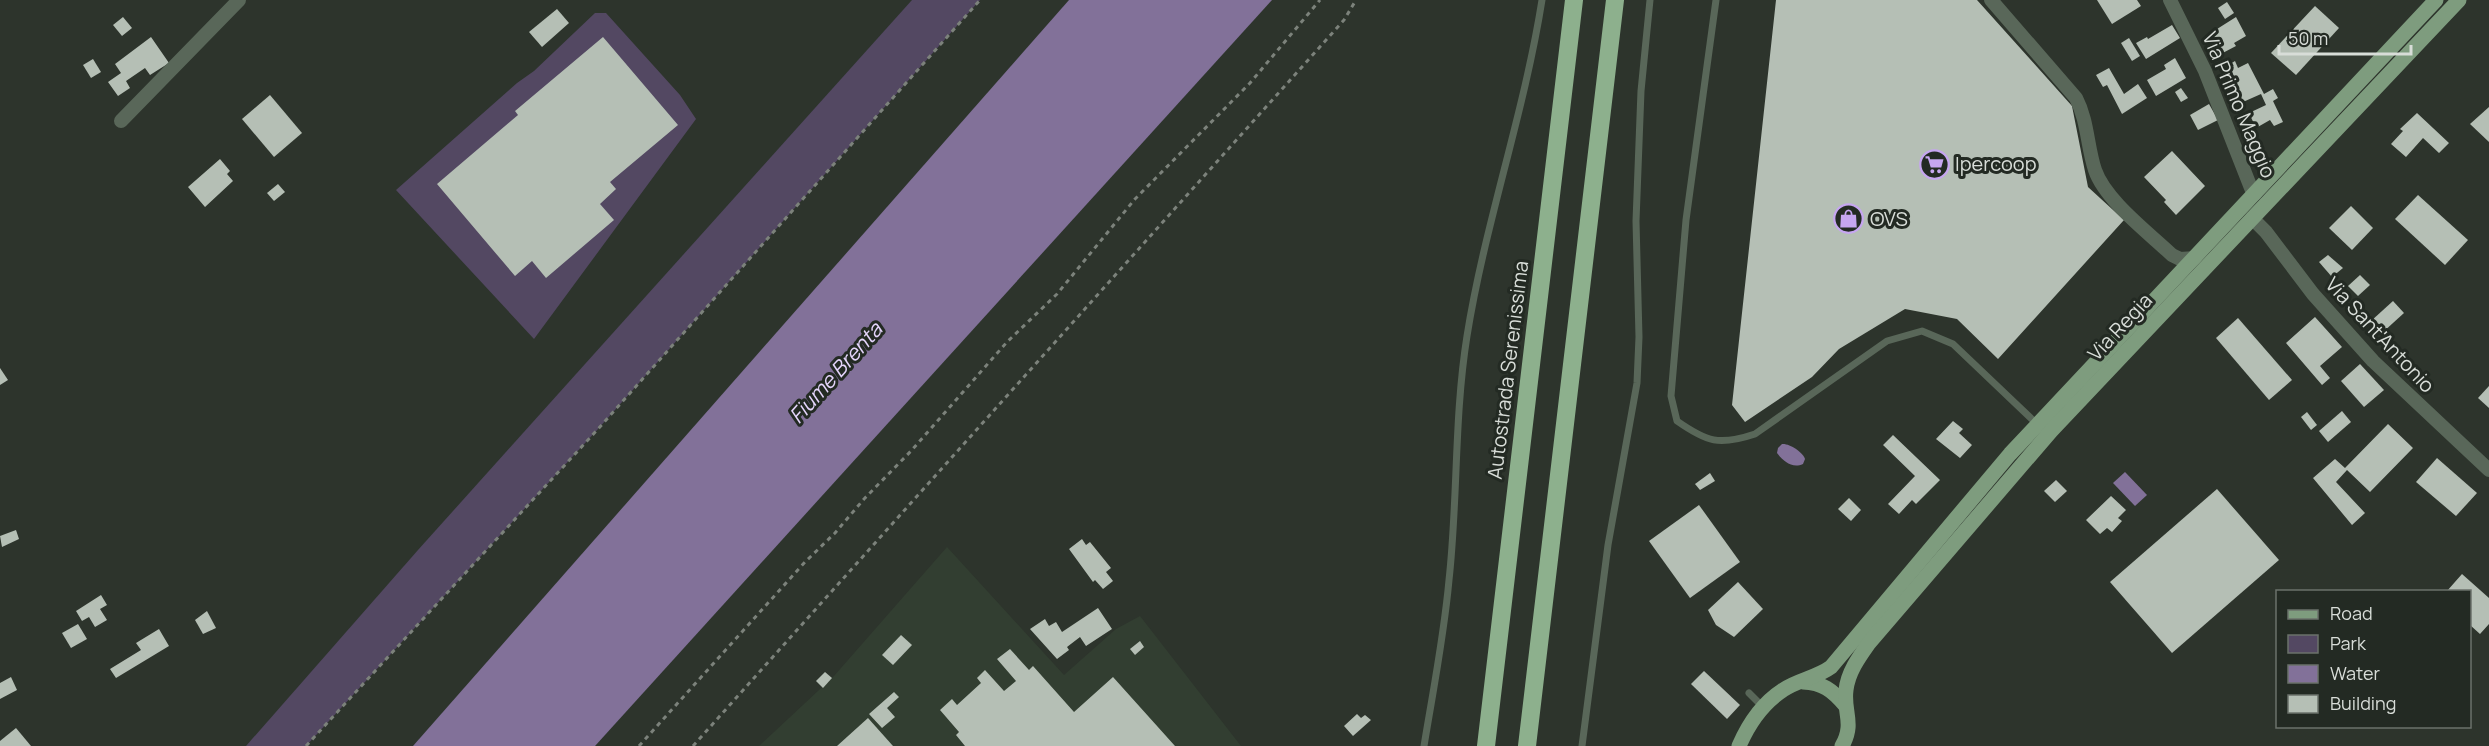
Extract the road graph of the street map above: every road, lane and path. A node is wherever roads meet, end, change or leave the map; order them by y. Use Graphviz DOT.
graph roads {
  1 [pos="239,0"];
  2 [pos="980,0"];
  3 [pos="1320,0"];
  4 [pos="1356,0"];
  5 [pos="1542,0"];
  6 [pos="1574,0"];
  7 [pos="1616,0"];
  8 [pos="1650,0"];
  9 [pos="1716,0"];
  10 [pos="1991,0"];
  11 [pos="2170,0"];
  12 [pos="2436,0"];
  13 [pos="2458,0"];
  14 [pos="121,121"];
  15 [pos="2255,194"];
  16 [pos="2252,218"];
  17 [pos="2195,258"];
  18 [pos="2037,424"];
  19 [pos="2489,470"];
  20 [pos="1803,682"];
  21 [pos="1749,693"];
  22 [pos="1845,705"];
  23 [pos="1764,708"];
  24 [pos="1739,745"];
  25 [pos="306,746"];
  26 [pos="639,746"];
  27 [pos="693,746"];
  28 [pos="1424,746"];
  29 [pos="1486,746"];
  30 [pos="1527,746"];
  31 [pos="1582,746"];
  32 [pos="1842,746"];
  1 -- 14 [label="street"];
  2 -- 25 [label="path"];
  3 -- 26 [label="path"];
  4 -- 27 [label="path"];
  5 -- 28 [label="lane"];
  6 -- 29 [label="highway, Autostrada Serenissima"];
  7 -- 30 [label="highway"];
  8 -- 31 [label="lane"];
  9 -- 18 [label="lane"];
  10 -- 17 [label="street"];
  11 -- 15 [label="street, Via Primo Maggio"];
  12 -- 15 [label="main road, Via Regia"];
  13 -- 16 [label="main road, Via Regia"];
  15 -- 17 [label="main road, Via Regia"];
  16 -- 19 [label="street, Via Sant'Antonio"];
  16 -- 22 [label="main road, Via Regia"];
  17 -- 18 [label="main road, Via Regia"];
  18 -- 20 [label="main road, Via Regia"];
  20 -- 22 [label="main road"];
  20 -- 23 [label="main road, Via Regia"];
  21 -- 23 [label="lane"];
  22 -- 32 [label="main road, Via Regia"];
  23 -- 24 [label="main road, Via Regia"];
}
